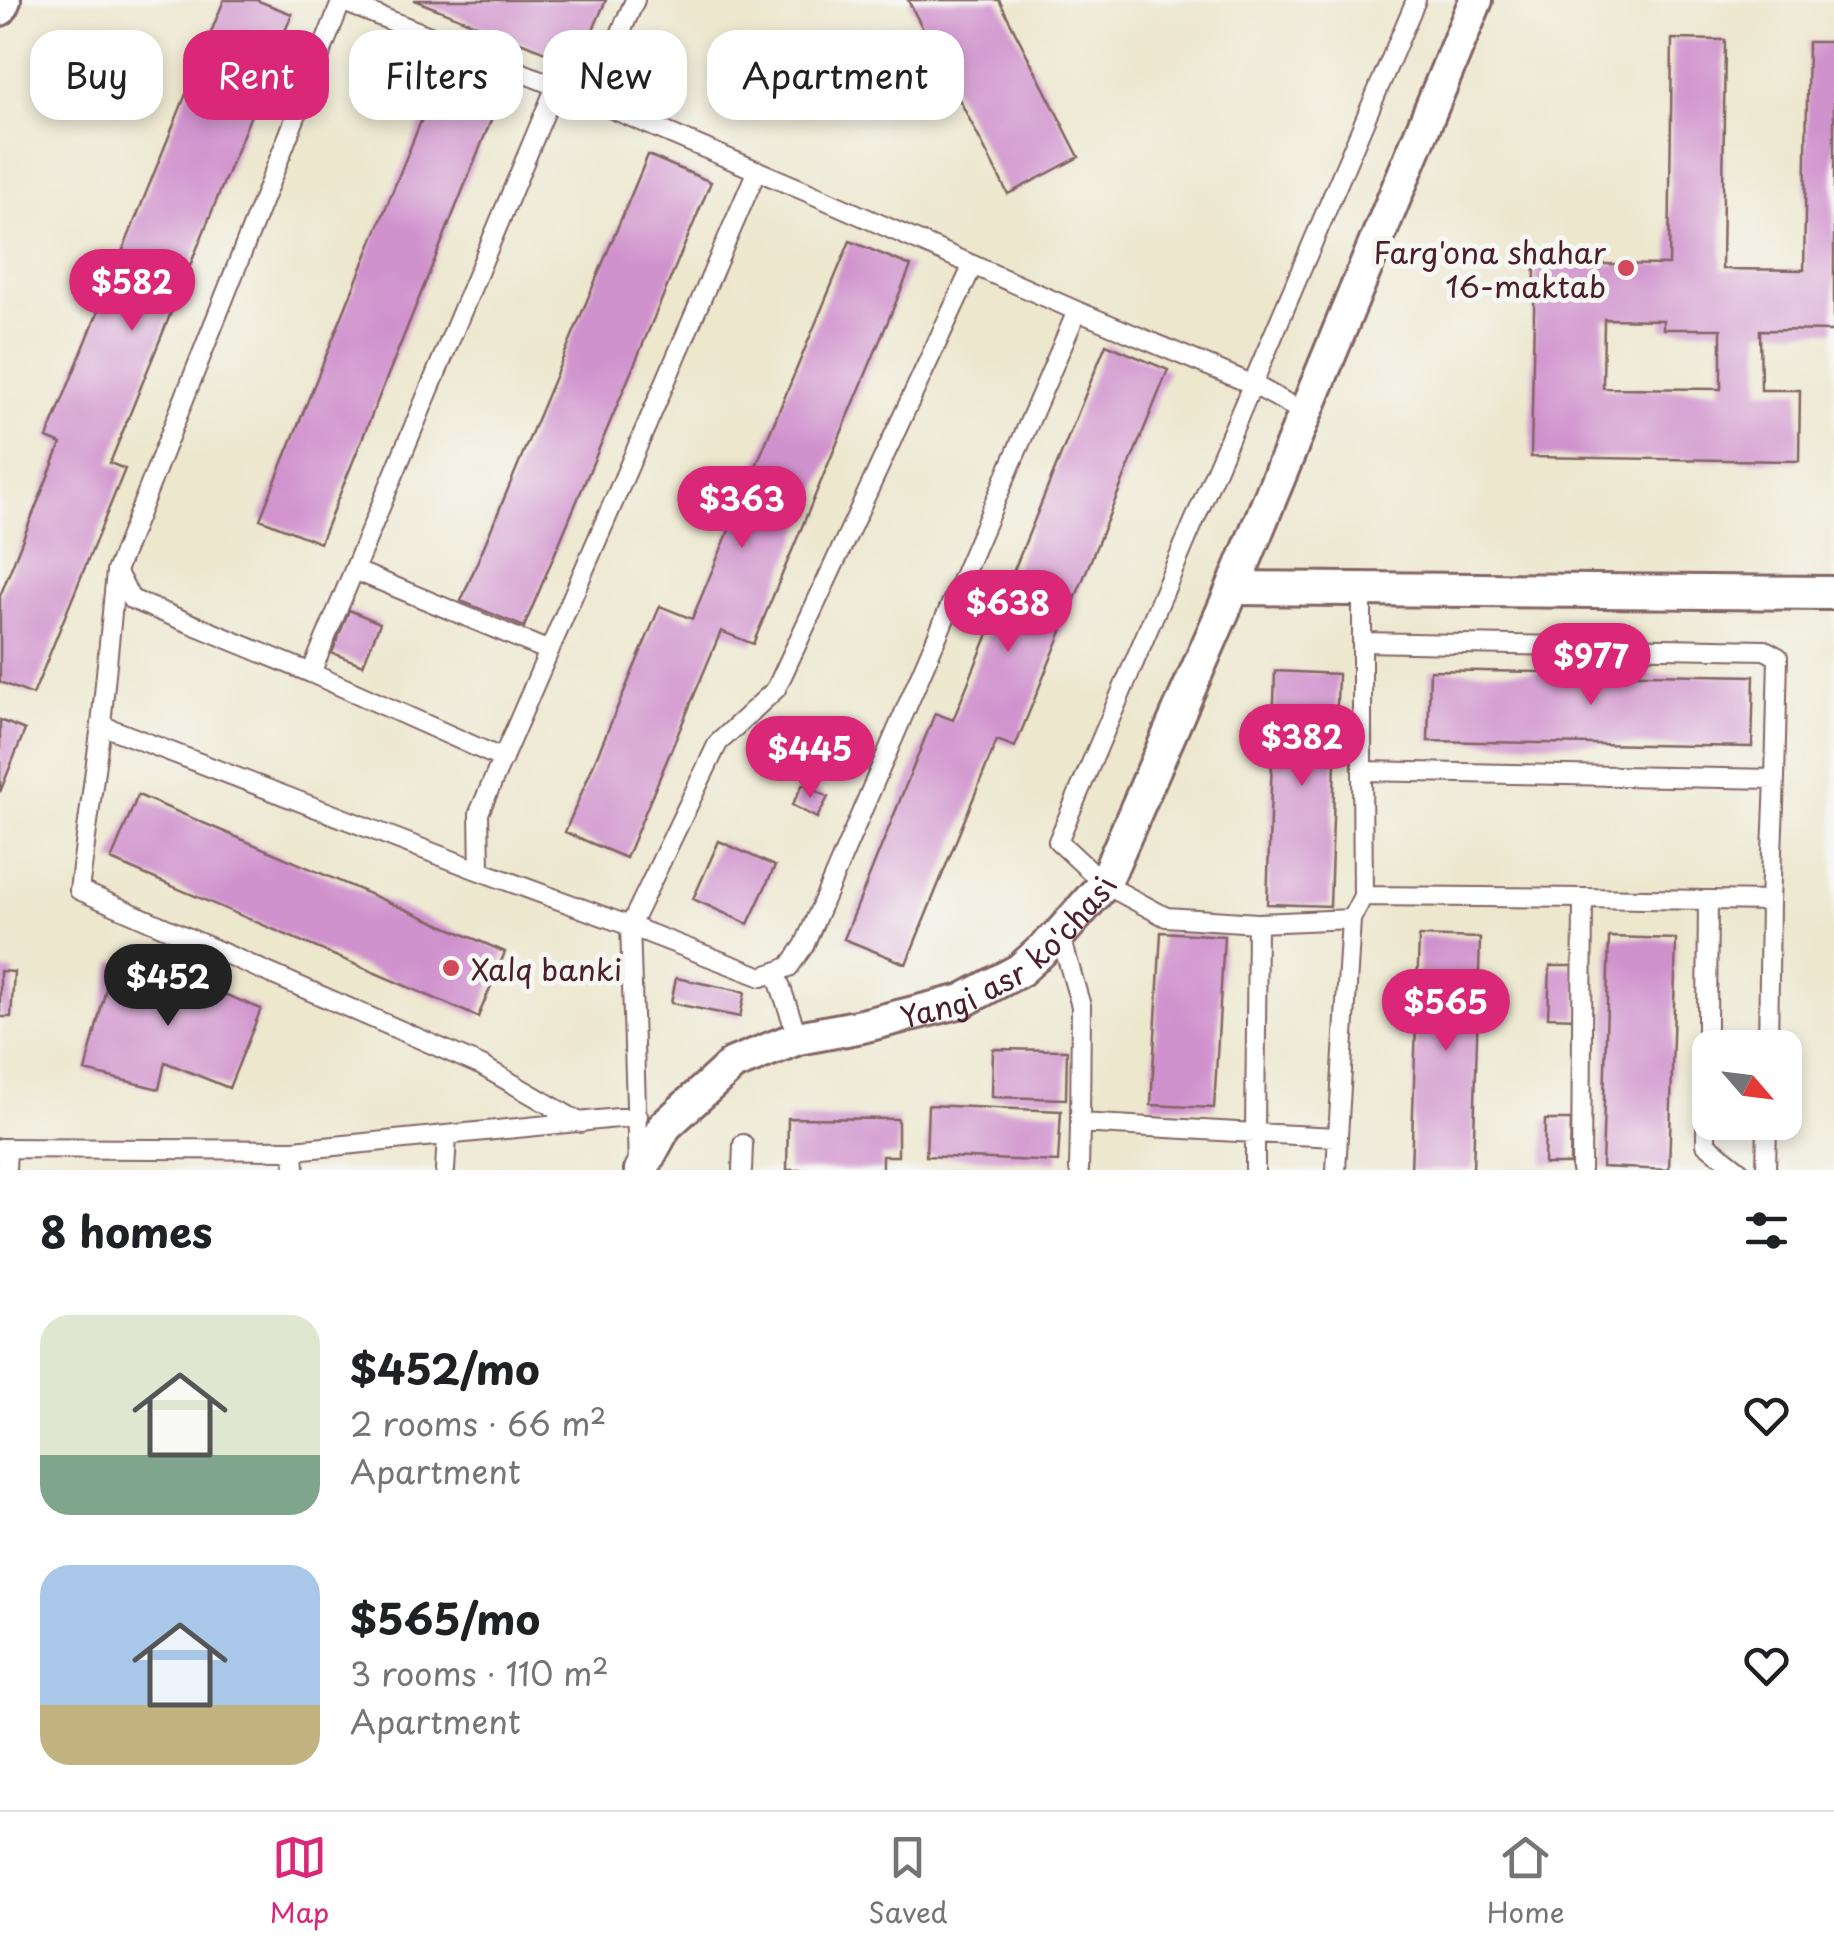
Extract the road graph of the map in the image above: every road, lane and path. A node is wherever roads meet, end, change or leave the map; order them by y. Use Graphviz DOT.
graph roads {
  1 [pos="4,0"];
  2 [pos="635,0"];
  3 [pos="1416,0"];
  4 [pos="1476,0"];
  5 [pos="342,1"];
  6 [pos="0,9"];
  7 [pos="622,30"];
  8 [pos="543,81"];
  9 [pos="543,117"];
  10 [pos="638,120"];
  11 [pos="757,170"];
  12 [pos="973,265"];
  13 [pos="1077,311"];
  14 [pos="1254,386"];
  15 [pos="1306,413"];
  16 [pos="354,570"];
  17 [pos="116,571"];
  18 [pos="1234,588"];
  19 [pos="1362,590"];
  20 [pos="1834,593"];
  21 [pos="1362,642"];
  22 [pos="550,651"];
  23 [pos="311,673"];
  24 [pos="102,725"];
  25 [pos="503,759"];
  26 [pos="1362,771"];
  27 [pos="1775,779"];
  28 [pos="480,871"];
  29 [pos="1104,884"];
  30 [pos="1362,896"];
  31 [pos="1582,898"];
  32 [pos="1708,900"];
  33 [pos="1770,901"];
  34 [pos="1350,919"];
  35 [pos="1257,923"];
  36 [pos="630,926"];
  37 [pos="1060,934"];
  38 [pos="776,973"];
  39 [pos="1768,1030"];
  40 [pos="798,1038"];
  41 [pos="638,1116"];
  42 [pos="580,1122"];
  43 [pos="1080,1123"];
  44 [pos="1254,1133"];
  45 [pos="446,1136"];
  46 [pos="1337,1137"];
  47 [pos="1767,1140"];
  48 [pos="743,1144"];
  49 [pos="3,1148"];
  50 [pos="294,1150"];
  51 [pos="6,1170"];
  52 [pos="295,1170"];
  53 [pos="445,1170"];
  54 [pos="639,1170"];
  55 [pos="742,1170"];
  56 [pos="1080,1170"];
  57 [pos="1255,1170"];
  58 [pos="1336,1170"];
  59 [pos="1582,1170"];
  60 [pos="1738,1170"];
  61 [pos="1766,1170"];
  1 -- 6 [label="street"];
  2 -- 7 [label="lane"];
  3 -- 14 [label="lane"];
  4 -- 15 [label="street, Yangi asr ko'chasi"];
  5 -- 8 [label="lane"];
  5 -- 17 [label="lane"];
  9 -- 16 [label="lane"];
  10 -- 11 [label="lane"];
  11 -- 12 [label="lane"];
  11 -- 22 [label="lane"];
  12 -- 13 [label="lane"];
  12 -- 36 [label="lane"];
  13 -- 14 [label="lane"];
  13 -- 38 [label="lane"];
  14 -- 15 [label="lane"];
  14 -- 29 [label="lane"];
  15 -- 18 [label="street, Yangi asr ko'chasi"];
  16 -- 22 [label="lane"];
  16 -- 23 [label="lane"];
  17 -- 23 [label="lane"];
  17 -- 24 [label="lane"];
  18 -- 19 [label="street"];
  18 -- 29 [label="street, Yangi asr ko'chasi"];
  19 -- 20 [label="street"];
  19 -- 21 [label="lane"];
  21 -- 26 [label="lane"];
  21 -- 27 [label="lane"];
  22 -- 25 [label="lane"];
  23 -- 25 [label="lane"];
  24 -- 28 [label="lane"];
  24 -- 42 [label="lane"];
  25 -- 28 [label="lane"];
  26 -- 27 [label="lane"];
  26 -- 30 [label="lane"];
  27 -- 33 [label="lane"];
  28 -- 36 [label="lane"];
  29 -- 35 [label="lane"];
  29 -- 37 [label="street, Yangi asr ko'chasi"];
  30 -- 31 [label="lane"];
  30 -- 34 [label="lane"];
  31 -- 32 [label="lane"];
  31 -- 59 [label="lane"];
  32 -- 33 [label="lane"];
  32 -- 60 [label="lane"];
  33 -- 39 [label="lane"];
  34 -- 35 [label="lane"];
  34 -- 46 [label="lane"];
  35 -- 44 [label="lane"];
  36 -- 38 [label="lane"];
  36 -- 41 [label="lane"];
  37 -- 40 [label="street, Yangi asr ko'chasi"];
  37 -- 43 [label="lane"];
  38 -- 40 [label="lane"];
  40 -- 54 [label="street, Yangi asr ko'chasi"];
  41 -- 42 [label="lane"];
  41 -- 54 [label="lane"];
  42 -- 45 [label="lane"];
  43 -- 44 [label="lane"];
  43 -- 56 [label="lane"];
  44 -- 46 [label="lane"];
  44 -- 57 [label="lane"];
  45 -- 50 [label="lane"];
  45 -- 53 [label="lane"];
  46 -- 58 [label="lane"];
  47 -- 61 [label="lane"];
  48 -- 55 [label="lane"];
  49 -- 50 [label="lane"];
  49 -- 51 [label="lane"];
  50 -- 52 [label="lane"];
}
